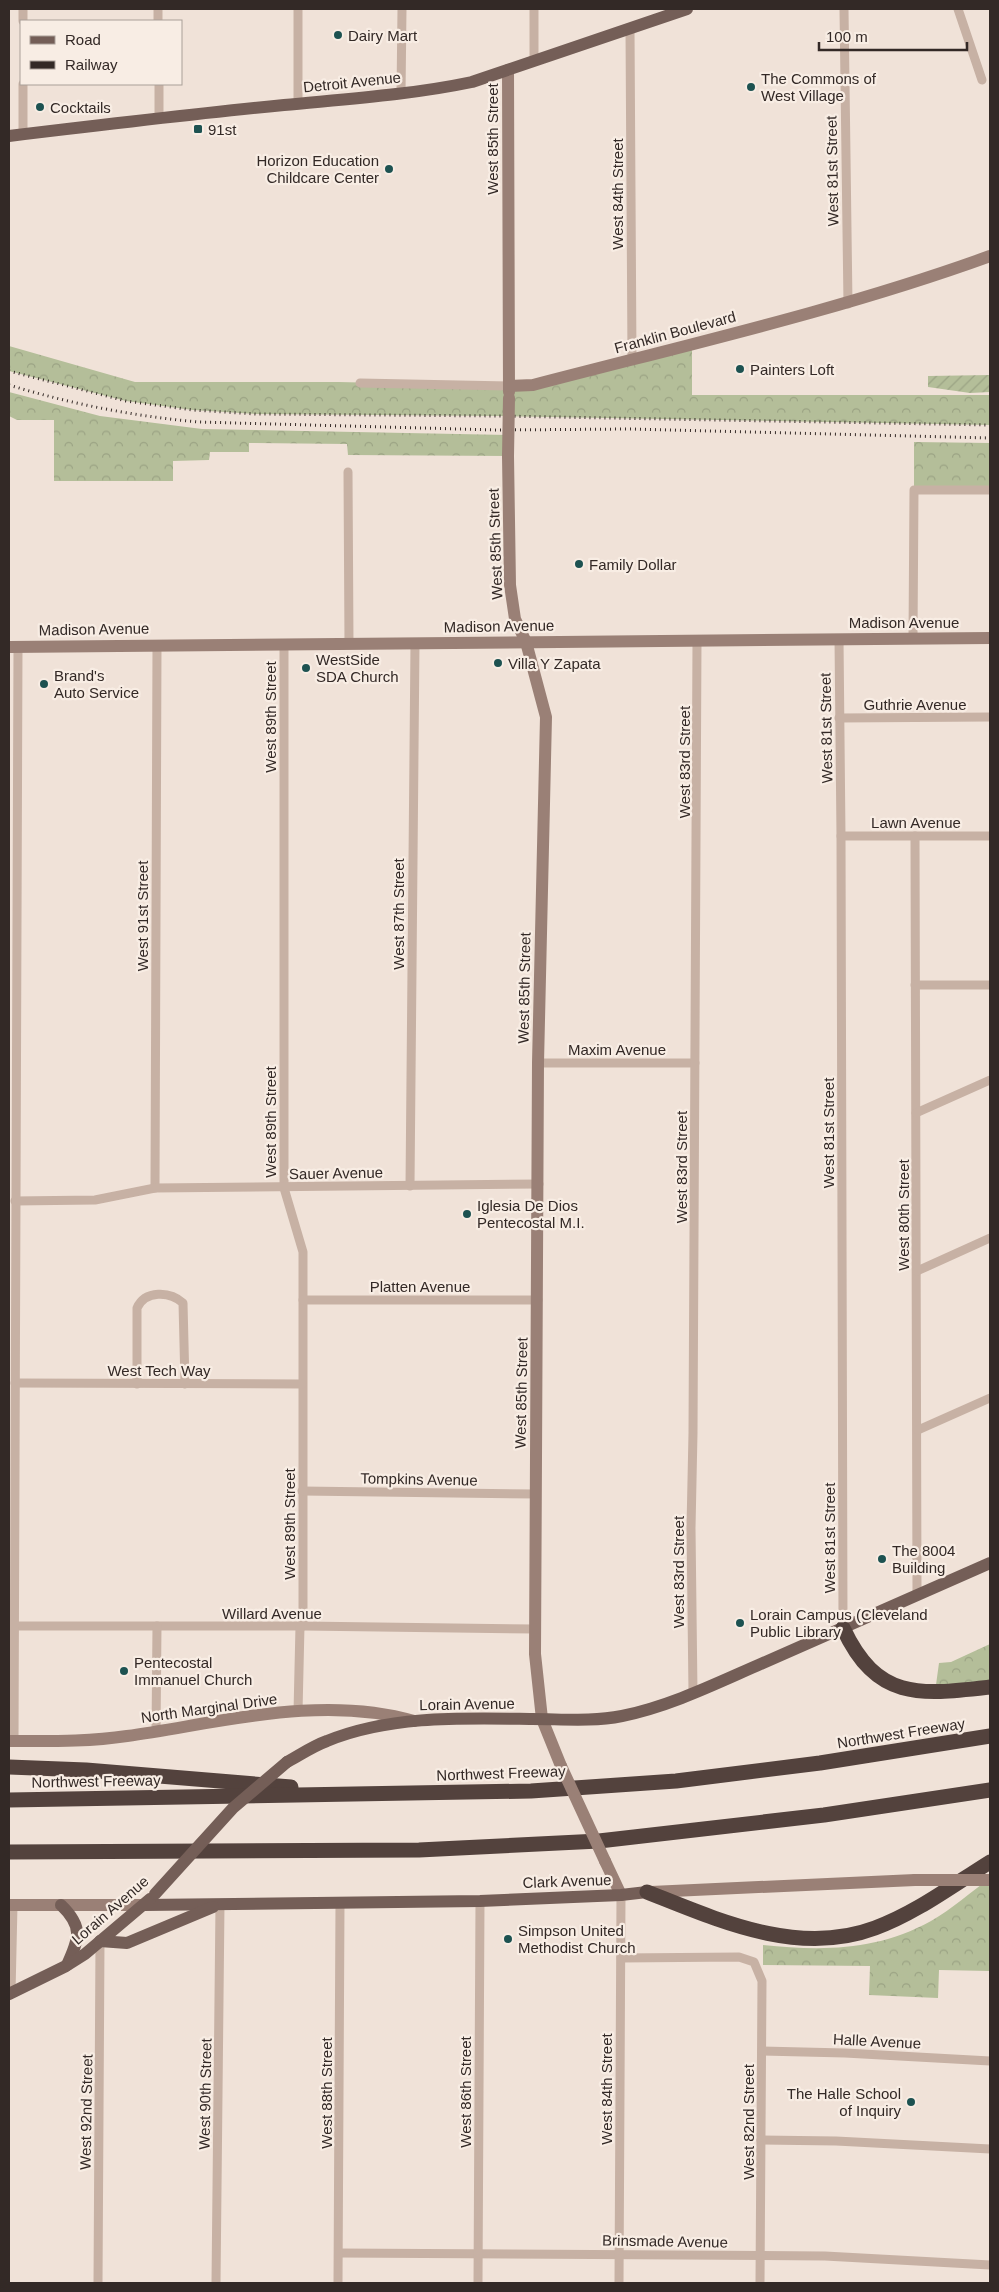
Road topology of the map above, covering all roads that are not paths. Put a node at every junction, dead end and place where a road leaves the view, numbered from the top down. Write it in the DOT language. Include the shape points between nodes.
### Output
graph roads {
  1 [pos="298,9"];
  2 [pos="402,9"];
  3 [pos="534,9"];
  4 [pos="687,9"];
  5 [pos="844,9"];
  6 [pos="958,9"];
  7 [pos="630,29"];
  8 [pos="534,60"];
  9 [pos="508,70"];
  10 [pos="982,80"];
  11 [pos="23,85"];
  12 [pos="159,85"];
  13 [pos="401,94"];
  14 [pos="298,104"];
  15 [pos="159,118"];
  16 [pos="23,134"];
  17 [pos="9,136"];
  18 [pos="990,256"];
  19 [pos="848,304"];
  20 [pos="632,359"];
  21 [pos="360,383"];
  22 [pos="509,392"];
  23 [pos="348,472"];
  24 [pos="990,490"];
  25 [pos="839,638"];
  26 [pos="913,638"];
  27 [pos="990,638"];
  28 [pos="698,641"];
  29 [pos="349,642"];
  30 [pos="526,642"];
  31 [pos="415,643"];
  32 [pos="157,645"];
  33 [pos="284,645"];
  34 [pos="13,647"];
  35 [pos="990,717"];
  36 [pos="839,718"];
  37 [pos="842,836"];
  38 [pos="916,836"];
  39 [pos="990,836"];
  40 [pos="990,984"];
  41 [pos="915,985"];
  42 [pos="538,1063"];
  43 [pos="695,1063"];
  44 [pos="990,1080"];
  45 [pos="916,1113"];
  46 [pos="539,1184"];
  47 [pos="410,1186"];
  48 [pos="155,1188"];
  49 [pos="284,1188"];
  50 [pos="15,1201"];
  51 [pos="990,1238"];
  52 [pos="917,1271"];
  53 [pos="302,1300"];
  54 [pos="538,1300"];
  55 [pos="15,1383"];
  56 [pos="137,1384"];
  57 [pos="185,1384"];
  58 [pos="302,1384"];
  59 [pos="990,1398"];
  60 [pos="918,1430"];
  61 [pos="302,1491"];
  62 [pos="536,1494"];
  63 [pos="990,1562"];
  64 [pos="917,1594"];
  65 [pos="11,1626"];
  66 [pos="157,1626"];
  67 [pos="301,1626"];
  68 [pos="843,1628"];
  69 [pos="536,1629"];
  70 [pos="990,1687"];
  71 [pos="693,1693"];
  72 [pos="298,1712"];
  73 [pos="542,1719"];
  74 [pos="414,1721"];
  75 [pos="156,1731"];
  76 [pos="990,1736"];
  77 [pos="11,1740"];
  78 [pos="9,1767"];
  79 [pos="990,1790"];
  80 [pos="378,1794"];
  81 [pos="9,1800"];
  82 [pos="111,1851"];
  83 [pos="9,1852"];
  84 [pos="9,1862"];
  85 [pos="990,1862"];
  86 [pos="990,1880"];
  87 [pos="647,1892"];
  88 [pos="621,1895"];
  89 [pos="480,1900"];
  90 [pos="340,1903"];
  91 [pos="220,1904"];
  92 [pos="11,1905"];
  93 [pos="144,1905"];
  94 [pos="62,1906"];
  95 [pos="100,1942"];
  96 [pos="621,1958"];
  97 [pos="66,1966"];
  98 [pos="10,1993"];
  99 [pos="762,2051"];
  100 [pos="990,2061"];
  101 [pos="761,2140"];
  102 [pos="990,2149"];
  103 [pos="339,2253"];
  104 [pos="478,2253"];
  105 [pos="619,2254"];
  106 [pos="760,2256"];
  107 [pos="990,2265"];
  108 [pos="98,2283"];
  109 [pos="216,2283"];
  110 [pos="338,2283"];
  111 [pos="478,2283"];
  112 [pos="619,2283"];
  113 [pos="760,2283"];
  1 -- 14 [label="street"];
  2 -- 13 [label="street"];
  3 -- 8 [label="street"];
  4 -- 7 [label="main road, Detroit Avenue"];
  5 -- 19 [label="street, West 81st Street"];
  6 -- 10 [label="street"];
  7 -- 8 [label="main road, Detroit Avenue"];
  7 -- 20 [label="street, West 84th Street"];
  8 -- 9 [label="main road, Detroit Avenue"];
  9 -- 13 [label="main road, Detroit Avenue" via="472,82"];
  9 -- 22 [label="street, West 85th Street"];
  11 -- 16 [label="street"];
  12 -- 15 [label="street"];
  13 -- 14 [label="main road, Detroit Avenue"];
  14 -- 15 [label="main road, Detroit Avenue"];
  15 -- 16 [label="main road, Detroit Avenue"];
  16 -- 17 [label="main road, Detroit Avenue"];
  18 -- 19 [label="street, Franklin Boulevard"];
  19 -- 20 [label="street, Franklin Boulevard"];
  20 -- 22 [label="street, Franklin Boulevard"];
  21 -- 22 [label="street, Franklin Boulevard"];
  22 -- 30 [label="street, West 85th Street, bridge" via="510,584 515,619"];
  23 -- 29 [label="street"];
  24 -- 26 [label="street" via="914,490"];
  25 -- 26 [label="street, Madison Avenue"];
  25 -- 28 [label="street, Madison Avenue"];
  25 -- 36 [label="street, West 81st Street"];
  26 -- 27 [label="street, Madison Avenue"];
  28 -- 30 [label="street, Madison Avenue"];
  28 -- 43 [label="street, West 83rd Street"];
  29 -- 31 [label="street, Madison Avenue"];
  29 -- 33 [label="street, Madison Avenue"];
  30 -- 31 [label="street, Madison Avenue"];
  30 -- 42 [label="street, West 85th Street" via="546,717"];
  31 -- 47 [label="street, West 87th Street"];
  32 -- 33 [label="street, Madison Avenue"];
  32 -- 34 [label="street, Madison Avenue"];
  32 -- 48 [label="street, West 91st Street"];
  33 -- 49 [label="street, West 89th Street"];
  34 -- 50 [label="street"];
  35 -- 36 [label="street, Guthrie Avenue"];
  36 -- 37 [label="street, West 81st Street"];
  37 -- 38 [label="street, Lawn Avenue"];
  37 -- 68 [label="street, West 81st Street"];
  38 -- 39 [label="street, Lawn Avenue"];
  38 -- 41 [label="street, West 80th Street"];
  40 -- 41 [label="street"];
  41 -- 45 [label="street, West 80th Street"];
  42 -- 43 [label="street, Maxim Avenue"];
  42 -- 46 [label="street, West 85th Street"];
  43 -- 71 [label="street, West 83rd Street" via="691,1528"];
  44 -- 45 [label="street"];
  45 -- 52 [label="street, West 80th Street"];
  46 -- 47 [label="street, Sauer Avenue"];
  46 -- 54 [label="street, West 85th Street"];
  47 -- 49 [label="street, Sauer Avenue"];
  48 -- 49 [label="street, Sauer Avenue"];
  48 -- 50 [label="street, Sauer Avenue" via="95,1200"];
  49 -- 53 [label="street, West 89th Street" via="303,1252"];
  50 -- 55 [label="street"];
  51 -- 52 [label="street"];
  52 -- 60 [label="street, West 80th Street"];
  53 -- 54 [label="street, Platten Avenue"];
  53 -- 58 [label="street, West 89th Street"];
  54 -- 62 [label="street, West 85th Street"];
  55 -- 56 [label="street, West Tech Way"];
  55 -- 65 [label="street"];
  56 -- 57 [label="street, West Tech Way"];
  56 -- 57 [label="street" via="137,1308 149,1296 161,1294 172,1295 183,1303"];
  57 -- 58 [label="street, West Tech Way"];
  58 -- 61 [label="street, West 89th Street"];
  59 -- 60 [label="street"];
  60 -- 64 [label="street, West 80th Street"];
  61 -- 62 [label="street, Tompkins Avenue"];
  61 -- 67 [label="street, West 89th Street"];
  62 -- 69 [label="street, West 85th Street"];
  63 -- 64 [label="main road, Lorain Avenue"];
  64 -- 68 [label="main road, Lorain Avenue"];
  65 -- 66 [label="street, Willard Avenue"];
  65 -- 77 [label="street"];
  66 -- 67 [label="street, Willard Avenue"];
  66 -- 75 [label="street"];
  67 -- 69 [label="street, Willard Avenue"];
  67 -- 72 [label="street, West 89th Street"];
  68 -- 70 [label="highway" via="863,1663 890,1683 935,1692"];
  68 -- 71 [label="main road, Lorain Avenue"];
  69 -- 73 [label="street, West 85th Street" via="535,1654"];
  71 -- 73 [label="main road, Lorain Avenue" via="621,1716 592,1720"];
  72 -- 74 [label="street, North Marginal Drive" via="378,1713"];
  72 -- 75 [label="street, North Marginal Drive"];
  73 -- 74 [label="main road, Lorain Avenue"];
  73 -- 88 [label="street, West 85th Street, bridge"];
  74 -- 93 [label="main road, Lorain Avenue, bridge" via="345,1734 287,1762 233,1808"];
  75 -- 77 [label="street, North Marginal Drive" via="116,1737"];
  76 -- 80 [label="highway, Northwest Freeway" via="820,1763 676,1781 531,1791"];
  78 -- 80 [label="highway" via="86,1770"];
  79 -- 82 [label="highway" via="824,1815 599,1841 419,1850"];
  80 -- 81 [label="highway, Northwest Freeway"];
  82 -- 83 [label="highway"];
  82 -- 84 [label="highway"];
  85 -- 87 [label="highway" via="875,1928 849,1936 820,1939 790,1938 761,1932"];
  86 -- 87 [label="street, Clark Avenue, bridge" via="915,1880"];
  87 -- 88 [label="main road, Clark Avenue"];
  88 -- 89 [label="main road, Clark Avenue"];
  88 -- 96 [label="street, West 84th Street"];
  89 -- 90 [label="main road, Clark Avenue"];
  89 -- 104 [label="street, West 86th Street"];
  90 -- 91 [label="main road, Clark Avenue"];
  90 -- 103 [label="street, West 88th Street"];
  91 -- 93 [label="main road, Clark Avenue"];
  91 -- 95 [label="main road" via="127,1943"];
  91 -- 109 [label="street, West 90th Street"];
  92 -- 94 [label="street"];
  92 -- 98 [label="street"];
  93 -- 94 [label="street"];
  93 -- 95 [label="main road, Lorain Avenue"];
  94 -- 97 [label="main road" via="74,1919 77,1928 77,1943"];
  95 -- 97 [label="main road, Lorain Avenue"];
  95 -- 108 [label="street, West 92nd Street"];
  96 -- 99 [label="street, West 82nd Street" via="739,1957 754,1962 762,1981"];
  96 -- 105 [label="street, West 84th Street"];
  97 -- 98 [label="main road, Lorain Avenue"];
  99 -- 100 [label="street, Halle Avenue"];
  99 -- 101 [label="street, West 82nd Street"];
  101 -- 102 [label="street"];
  101 -- 106 [label="street, West 82nd Street"];
  103 -- 104 [label="street, Brinsmade Avenue"];
  103 -- 110 [label="street, West 88th Street"];
  104 -- 105 [label="street, Brinsmade Avenue"];
  104 -- 111 [label="street, West 86th Street"];
  105 -- 106 [label="street, Brinsmade Avenue"];
  105 -- 112 [label="street, West 84th Street"];
  106 -- 107 [label="street, Brinsmade Avenue" via="825,2256"];
  106 -- 113 [label="street, West 82nd Street"];
}
